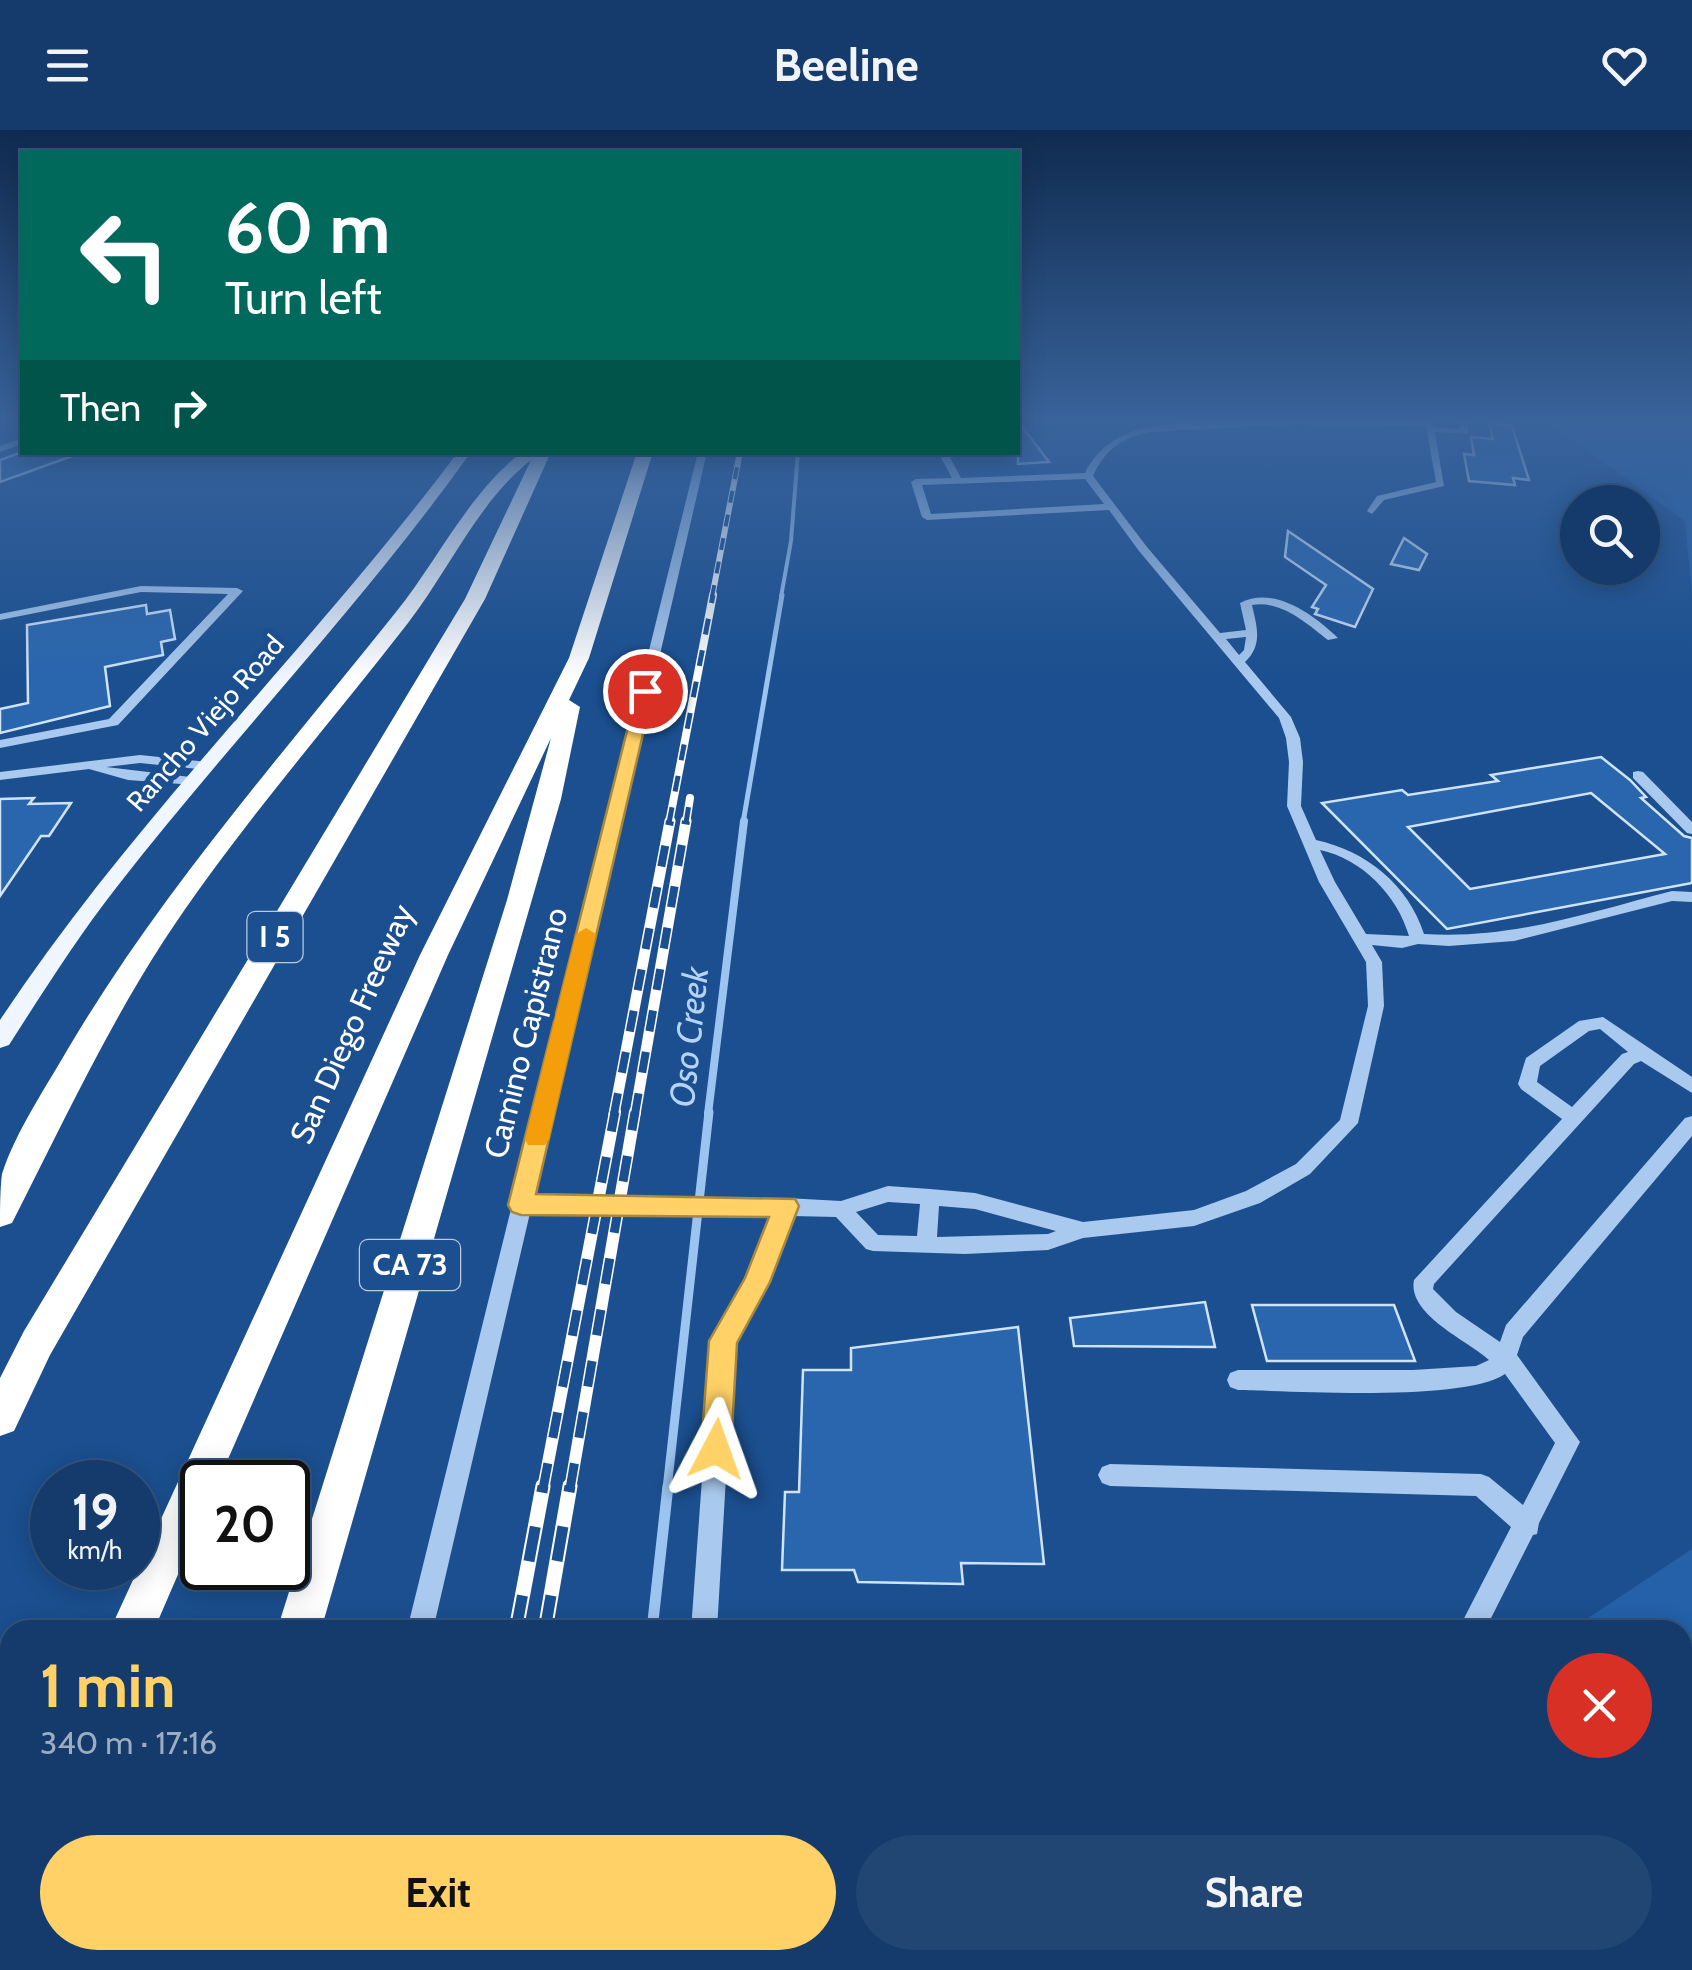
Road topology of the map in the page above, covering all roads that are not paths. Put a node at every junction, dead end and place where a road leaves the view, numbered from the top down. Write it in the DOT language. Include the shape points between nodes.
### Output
graph roads {
  1 [pos="424,507"];
  2 [pos="481,507"];
  3 [pos="518,507"];
  4 [pos="627,507"];
  5 [pos="691,507"];
  6 [pos="924,507"];
  7 [pos="1056,507"];
  8 [pos="1111,507"];
  9 [pos="1375,507"];
  10 [pos="1058,510"];
  11 [pos="1372,511"];
  12 [pos="0,617"];
  13 [pos="1252,633"];
  14 [pos="1217,637"];
  15 [pos="1332,638"];
  16 [pos="579,658"];
  17 [pos="1239,662"];
  18 [pos="0,744"];
  19 [pos="201,774"];
  20 [pos="1638,775"];
  21 [pos="0,776"];
  22 [pos="1692,830"];
  23 [pos="1310,843"];
  24 [pos="1692,897"];
  25 [pos="1362,940"];
  26 [pos="1418,940"];
  27 [pos="0,1039"];
  28 [pos="1642,1053"];
  29 [pos="1692,1086"];
  30 [pos="1574,1118"];
  31 [pos="1692,1123"];
  32 [pos="930,1197"];
  33 [pos="521,1205"];
  34 [pos="786,1206"];
  35 [pos="841,1209"];
  36 [pos="0,1213"];
  37 [pos="1083,1230"];
  38 [pos="926,1245"];
  39 [pos="1506,1358"];
  40 [pos="1238,1380"];
  41 [pos="0,1418"];
  42 [pos="1110,1476"];
  43 [pos="1528,1526"];
  44 [pos="136,1620"];
  45 [pos="302,1620"];
  46 [pos="422,1620"];
  47 [pos="705,1620"];
  48 [pos="1476,1620"];
  1 -- 19 [label="main road, Rancho Viejo Road" via="374,576"];
  2 -- 36 [label="highway" via="417,599 218,845 99,1022"];
  3 -- 41 [label="highway, I 5" via="475,599 36,1343"];
  4 -- 16 [label="highway, San Diego Freeway"];
  5 -- 33 [label="street, Camino Capistrano"];
  6 -- 10 [label="street" via="927,517"];
  7 -- 10 [label="street"];
  8 -- 10 [label="street"];
  8 -- 14 [label="street"];
  9 -- 11 [label="street"];
  12 -- 18 [label="street" via="141,589 237,591 113,722"];
  13 -- 14 [label="street"];
  13 -- 15 [label="street" via="1246,602 1259,599 1300,614"];
  13 -- 17 [label="street" via="1250,651"];
  14 -- 17 [label="street"];
  16 -- 44 [label="highway, San Diego Freeway" via="434,955"];
  16 -- 45 [label="highway, CA 73" via="520,900"];
  17 -- 23 [label="street" via="1289,728 1294,806"];
  19 -- 21 [label="street" via="128,776 80,765"];
  19 -- 27 [label="main road, Rancho Viejo Road" via="132,852"];
  20 -- 22 [label="street"];
  23 -- 25 [label="street"];
  23 -- 26 [label="street" via="1364,863 1399,900"];
  24 -- 26 [label="street" via="1672,896 1513,934"];
  25 -- 26 [label="street"];
  25 -- 37 [label="street" via="1374,962 1376,1006 1348,1122 1326,1146 1303,1169 1253,1197 1194,1218"];
  28 -- 29 [label="street"];
  28 -- 30 [label="street" via="1628,1059"];
  28 -- 30 [label="street" via="1603,1023 1584,1026 1532,1062 1527,1084"];
  30 -- 39 [label="street" via="1424,1280 1422,1292 1448,1318"];
  31 -- 39 [label="street" via="1514,1332"];
  32 -- 35 [label="street" via="888,1194"];
  32 -- 37 [label="street" via="975,1201"];
  32 -- 38 [label="street"];
  33 -- 34 [label="street"];
  33 -- 46 [label="street, Camino Capistrano"];
  34 -- 35 [label="street"];
  34 -- 47 [label="street" via="757,1282 723,1341"];
  35 -- 38 [label="street" via="872,1244"];
  37 -- 38 [label="street" via="1048,1242"];
  39 -- 40 [label="street" via="1490,1373 1449,1379"];
  39 -- 43 [label="street" via="1568,1442"];
  42 -- 43 [label="street" via="1481,1486"];
  43 -- 48 [label="street"];
}
